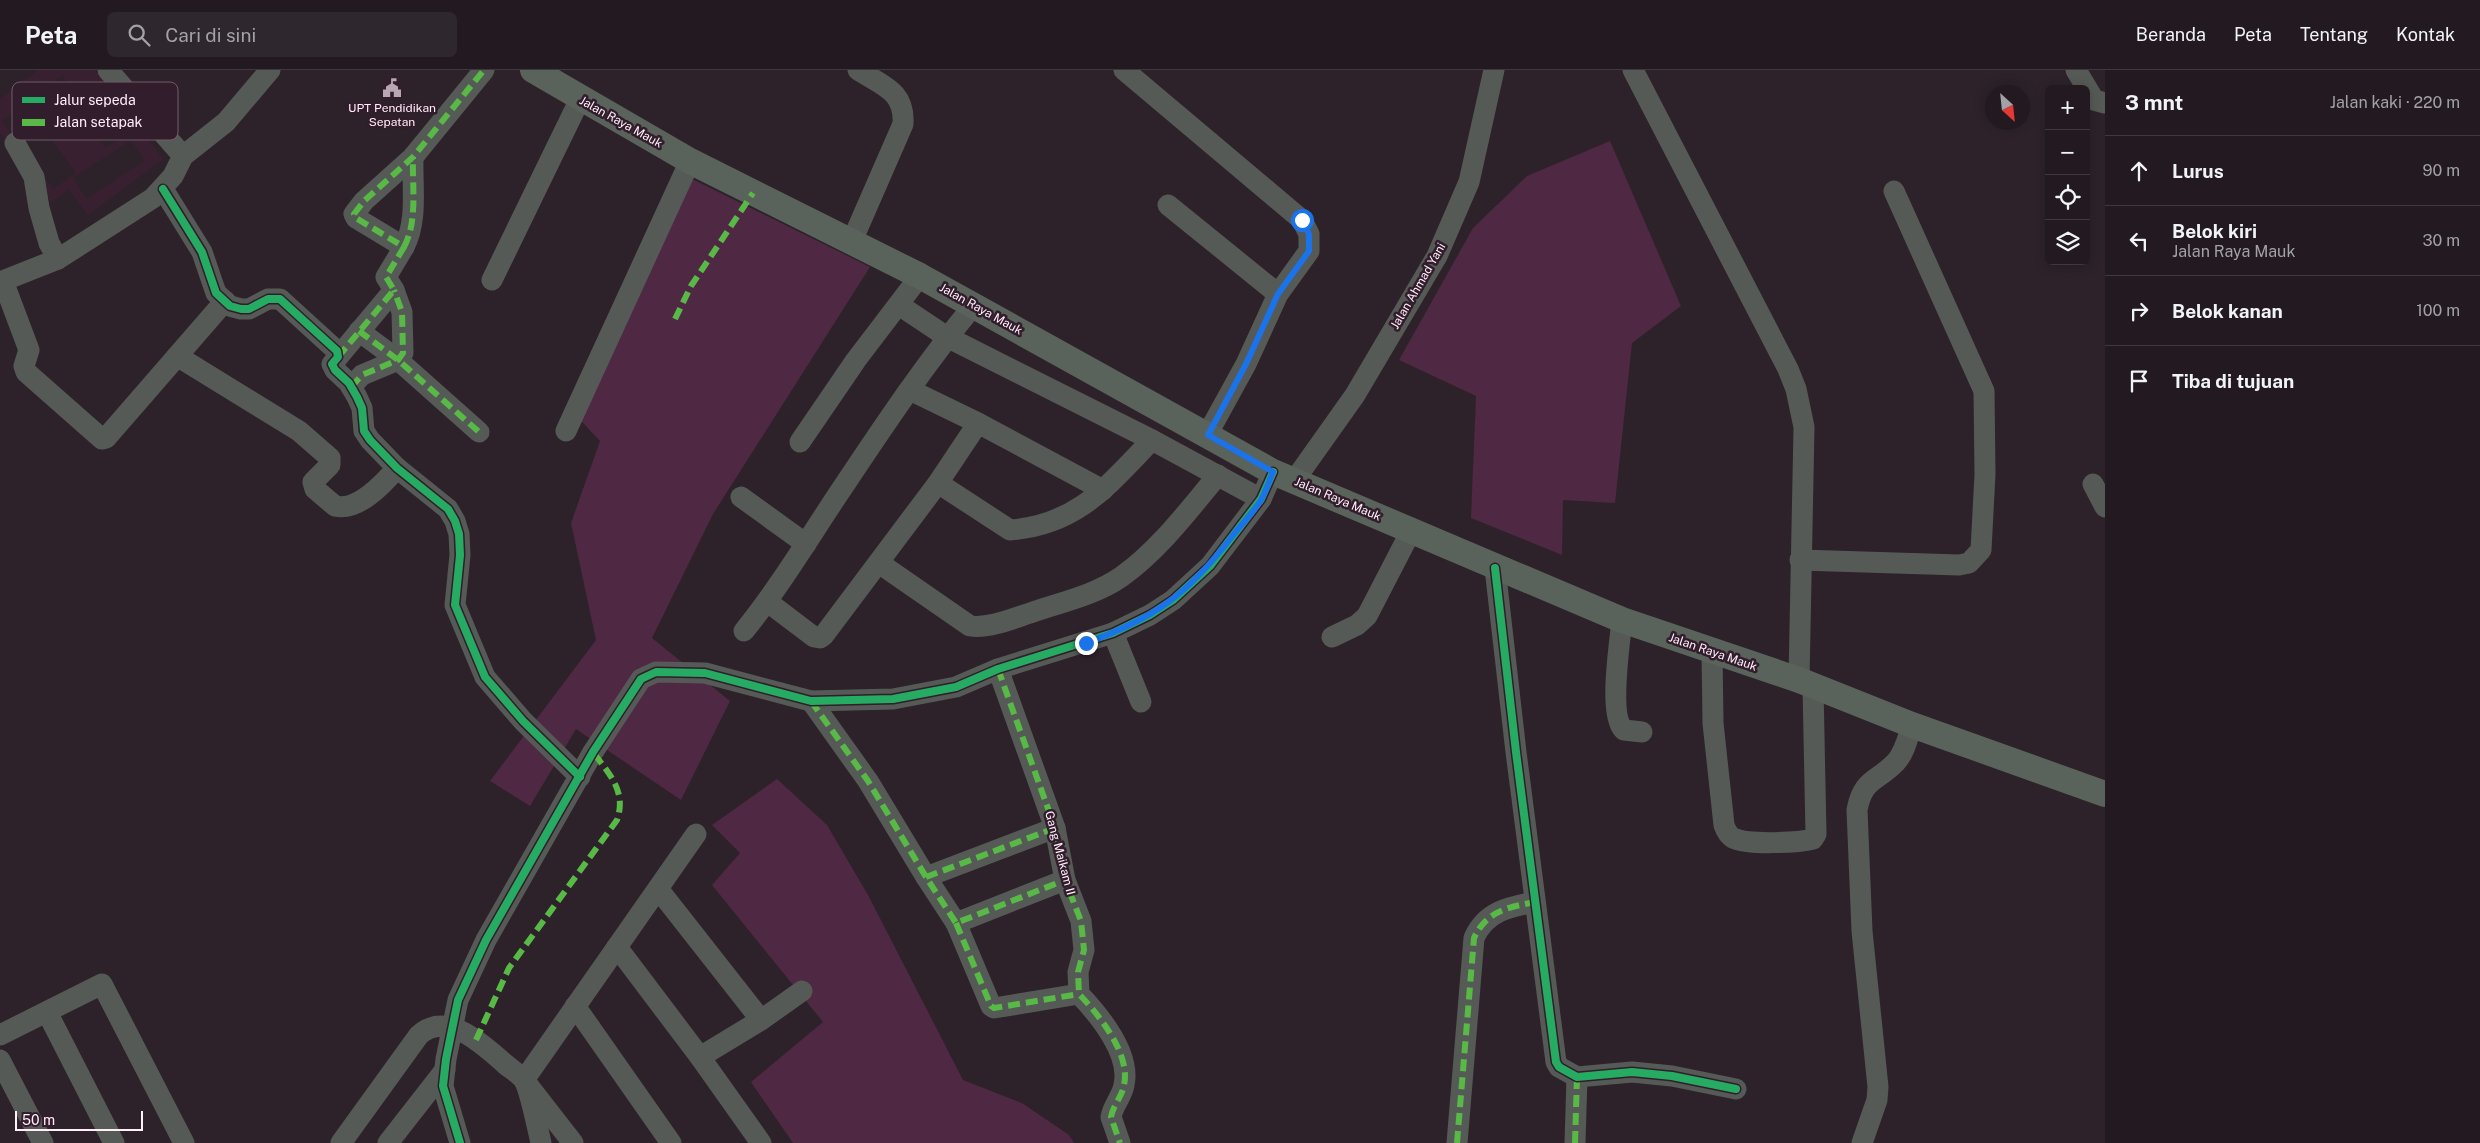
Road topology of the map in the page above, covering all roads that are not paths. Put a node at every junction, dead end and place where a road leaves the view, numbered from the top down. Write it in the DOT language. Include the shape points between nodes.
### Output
graph roads {
  1 [pos="108,70"];
  2 [pos="270,70"];
  3 [pos="484,70"];
  4 [pos="533,70"];
  5 [pos="858,70"];
  6 [pos="1124,70"];
  7 [pos="1494,70"];
  8 [pos="1633,70"];
  9 [pos="2076,70"];
  10 [pos="118,82"];
  11 [pos="580,99"];
  12 [pos="2105,103"];
  13 [pos="169,140"];
  14 [pos="15,143"];
  15 [pos="183,156"];
  16 [pos="413,157"];
  17 [pos="690,161"];
  18 [pos="163,189"];
  19 [pos="1894,191"];
  20 [pos="1168,205"];
  21 [pos="852,241"];
  22 [pos="404,248"];
  23 [pos="58,259"];
  24 [pos="920,276"];
  25 [pos="492,280"];
  26 [pos="2,282"];
  27 [pos="394,290"];
  28 [pos="1278,294"];
  29 [pos="225,301"];
  30 [pos="899,305"];
  31 [pos="974,305"];
  32 [pos="359,331"];
  33 [pos="947,338"];
  34 [pos="177,356"];
  35 [pos="338,357"];
  36 [pos="398,360"];
  37 [pos="351,387"];
  38 [pos="910,390"];
  39 [pos="978,423"];
  40 [pos="566,431"];
  41 [pos="479,432"];
  42 [pos="1208,435"];
  43 [pos="1152,440"];
  44 [pos="800,442"];
  45 [pos="397,468"];
  46 [pos="1218,475"];
  47 [pos="1284,476"];
  48 [pos="938,483"];
  49 [pos="1103,490"];
  50 [pos="741,497"];
  51 [pos="1261,499"];
  52 [pos="1412,529"];
  53 [pos="806,544"];
  54 [pos="1800,560"];
  55 [pos="879,563"];
  56 [pos="1495,568"];
  57 [pos="768,602"];
  58 [pos="1622,620"];
  59 [pos="744,631"];
  60 [pos="1113,634"];
  61 [pos="1332,637"];
  62 [pos="1712,652"];
  63 [pos="998,669"];
  64 [pos="1806,684"];
  65 [pos="811,701"];
  66 [pos="1140,702"];
  67 [pos="1912,725"];
  68 [pos="1642,732"];
  69 [pos="580,777"];
  70 [pos="2105,794"];
  71 [pos="1055,828"];
  72 [pos="696,834"];
  73 [pos="926,877"];
  74 [pos="1065,880"];
  75 [pos="659,890"];
  76 [pos="1535,902"];
  77 [pos="956,923"];
  78 [pos="617,947"];
  79 [pos="802,991"];
  80 [pos="1079,994"];
  81 [pos="575,1006"];
  82 [pos="47,1012"];
  83 [pos="761,1020"];
  84 [pos="453,1028"];
  85 [pos="0,1034"];
  86 [pos="700,1057"];
  87 [pos="0,1060"];
  88 [pos="445,1070"];
  89 [pos="1577,1077"];
  90 [pos="524,1080"];
  91 [pos="1736,1089"];
  92 [pos="43,1143"];
  93 [pos="114,1143"];
  94 [pos="184,1143"];
  95 [pos="341,1143"];
  96 [pos="388,1143"];
  97 [pos="460,1143"];
  98 [pos="541,1143"];
  99 [pos="572,1143"];
  100 [pos="671,1143"];
  101 [pos="761,1143"];
  102 [pos="1120,1143"];
  103 [pos="1457,1143"];
  104 [pos="1575,1143"];
  105 [pos="1862,1143"];
  1 -- 10 [label="street"];
  2 -- 15 [label="street" via="226,122"];
  3 -- 16 [label="street"];
  4 -- 11 [label="main road, Jalan Raya Mauk"];
  5 -- 21 [label="street" via="900,99 903,124"];
  6 -- 28 [label="street" via="1302,220 1309,234 1309,251"];
  7 -- 47 [label="street, Jalan Ahmad Yani" via="1469,182 1437,256 1355,395"];
  8 -- 54 [label="street" via="1796,389 1804,427"];
  9 -- 12 [label="street" via="2094,100"];
  11 -- 17 [label="main road, Jalan Raya Mauk"];
  11 -- 25 [label="street"];
  13 -- 15 [label="street"];
  14 -- 23 [label="street" via="34,176 38,208 49,244"];
  15 -- 18 [label="street"];
  16 -- 22 [label="street" via="413,219"];
  16 -- 22 [label="street" via="354,214"];
  17 -- 21 [label="main road, Jalan Raya Mauk"];
  17 -- 40 [label="street"];
  18 -- 23 [label="street"];
  18 -- 29 [label="street" via="202,252 216,293"];
  19 -- 54 [label="street" via="1984,390 1985,474 1981,550 1969,563 1959,565"];
  20 -- 28 [label="street"];
  21 -- 24 [label="main road, Jalan Raya Mauk"];
  22 -- 27 [label="street" via="386,277"];
  23 -- 26 [label="street"];
  24 -- 30 [label="street"];
  24 -- 31 [label="main road, Jalan Raya Mauk"];
  26 -- 34 [label="street" via="29,350 24,366 26,372 102,439"];
  27 -- 32 [label="street"];
  27 -- 36 [label="street" via="404,324 403,354"];
  28 -- 42 [label="street"];
  29 -- 34 [label="street"];
  29 -- 35 [label="street" via="230,306 247,309 268,299 280,299 322,336 337,351"];
  30 -- 33 [label="street"];
  30 -- 44 [label="street" via="856,360"];
  31 -- 33 [label="street"];
  31 -- 42 [label="main road, Jalan Raya Mauk"];
  32 -- 35 [label="street"];
  32 -- 36 [label="street"];
  33 -- 38 [label="street"];
  33 -- 43 [label="street"];
  34 -- 45 [label="street" via="299,431 330,458 330,465 313,482 315,489 335,506 356,503"];
  35 -- 37 [label="street" via="332,364 333,368"];
  36 -- 37 [label="street" via="367,372"];
  36 -- 41 [label="street"];
  37 -- 45 [label="street" via="362,408 364,431"];
  38 -- 39 [label="street"];
  38 -- 53 [label="street"];
  39 -- 48 [label="street"];
  39 -- 49 [label="street"];
  42 -- 47 [label="main road, Jalan Raya Mauk"];
  43 -- 46 [label="street"];
  43 -- 49 [label="street"];
  45 -- 69 [label="street" via="448,510 455,521 460,555 455,605 485,677 529,727"];
  46 -- 51 [label="street"];
  46 -- 55 [label="street" via="1162,541 1120,578 1092,592 1013,619 970,626"];
  47 -- 51 [label="street, Jalan Ahmad Yani"];
  47 -- 52 [label="main road, Jalan Raya Mauk"];
  48 -- 49 [label="street" via="1010,530 1034,528 1067,515 1086,505"];
  48 -- 55 [label="street"];
  50 -- 53 [label="street"];
  51 -- 60 [label="street, Jalan Ahmad Yani" via="1210,566 1192,584 1150,615"];
  52 -- 56 [label="main road, Jalan Raya Mauk"];
  52 -- 61 [label="street" via="1367,616 1357,626"];
  53 -- 57 [label="street"];
  54 -- 64 [label="street"];
  55 -- 57 [label="street" via="828,632 820,638 810,635"];
  56 -- 58 [label="main road, Jalan Raya Mauk"];
  56 -- 76 [label="street"];
  57 -- 59 [label="street"];
  58 -- 62 [label="main road, Jalan Raya Mauk"];
  58 -- 68 [label="street" via="1618,719 1624,730"];
  60 -- 63 [label="street, Jalan Ahmad Yani"];
  60 -- 66 [label="street"];
  62 -- 64 [label="main road, Jalan Raya Mauk"];
  62 -- 64 [label="street" via="1713,723 1724,825 1727,832 1737,839 1787,843 1812,839 1816,834"];
  63 -- 65 [label="street, Jalan Ahmad Yani" via="956,686 893,699"];
  63 -- 71 [label="street, Gang Maikam II"];
  64 -- 67 [label="main road, Jalan Raya Mauk"];
  65 -- 69 [label="street, Jalan Ahmad Yani" via="705,673 656,672 641,678 636,684"];
  65 -- 73 [label="street" via="868,781"];
  67 -- 70 [label="main road, Jalan Raya Mauk"];
  67 -- 105 [label="street" via="1899,758 1865,786 1857,810 1862,931 1878,1087 1877,1100"];
  69 -- 84 [label="street, Jalan Ahmad Yani" via="486,940 458,1000"];
  71 -- 73 [label="street"];
  71 -- 74 [label="street, Gang Maikam II"];
  72 -- 75 [label="street"];
  73 -- 77 [label="street"];
  74 -- 77 [label="street"];
  74 -- 80 [label="street, Gang Maikam II" via="1081,921 1084,950 1078,972"];
  75 -- 78 [label="street"];
  75 -- 83 [label="street"];
  76 -- 89 [label="street" via="1556,1062"];
  76 -- 103 [label="street" via="1496,911 1474,938"];
  77 -- 80 [label="street" via="994,1008"];
  78 -- 81 [label="street"];
  78 -- 86 [label="street"];
  79 -- 83 [label="street"];
  80 -- 102 [label="street" via="1104,1021 1124,1063 1124,1085 1111,1117"];
  81 -- 90 [label="street"];
  81 -- 100 [label="street"];
  82 -- 85 [label="street"];
  82 -- 93 [label="street"];
  82 -- 94 [label="street" via="102,984"];
  83 -- 86 [label="street"];
  84 -- 88 [label="street, Jalan Ahmad Yani"];
  84 -- 90 [label="street" via="476,1040"];
  84 -- 95 [label="street" via="437,1025 419,1035"];
  86 -- 101 [label="street"];
  87 -- 92 [label="street"];
  88 -- 96 [label="street"];
  88 -- 97 [label="street, Jalan Ahmad Yani" via="443,1086"];
  89 -- 91 [label="street" via="1632,1072 1672,1076"];
  89 -- 104 [label="street"];
  90 -- 98 [label="street"];
  90 -- 99 [label="street"];
}
